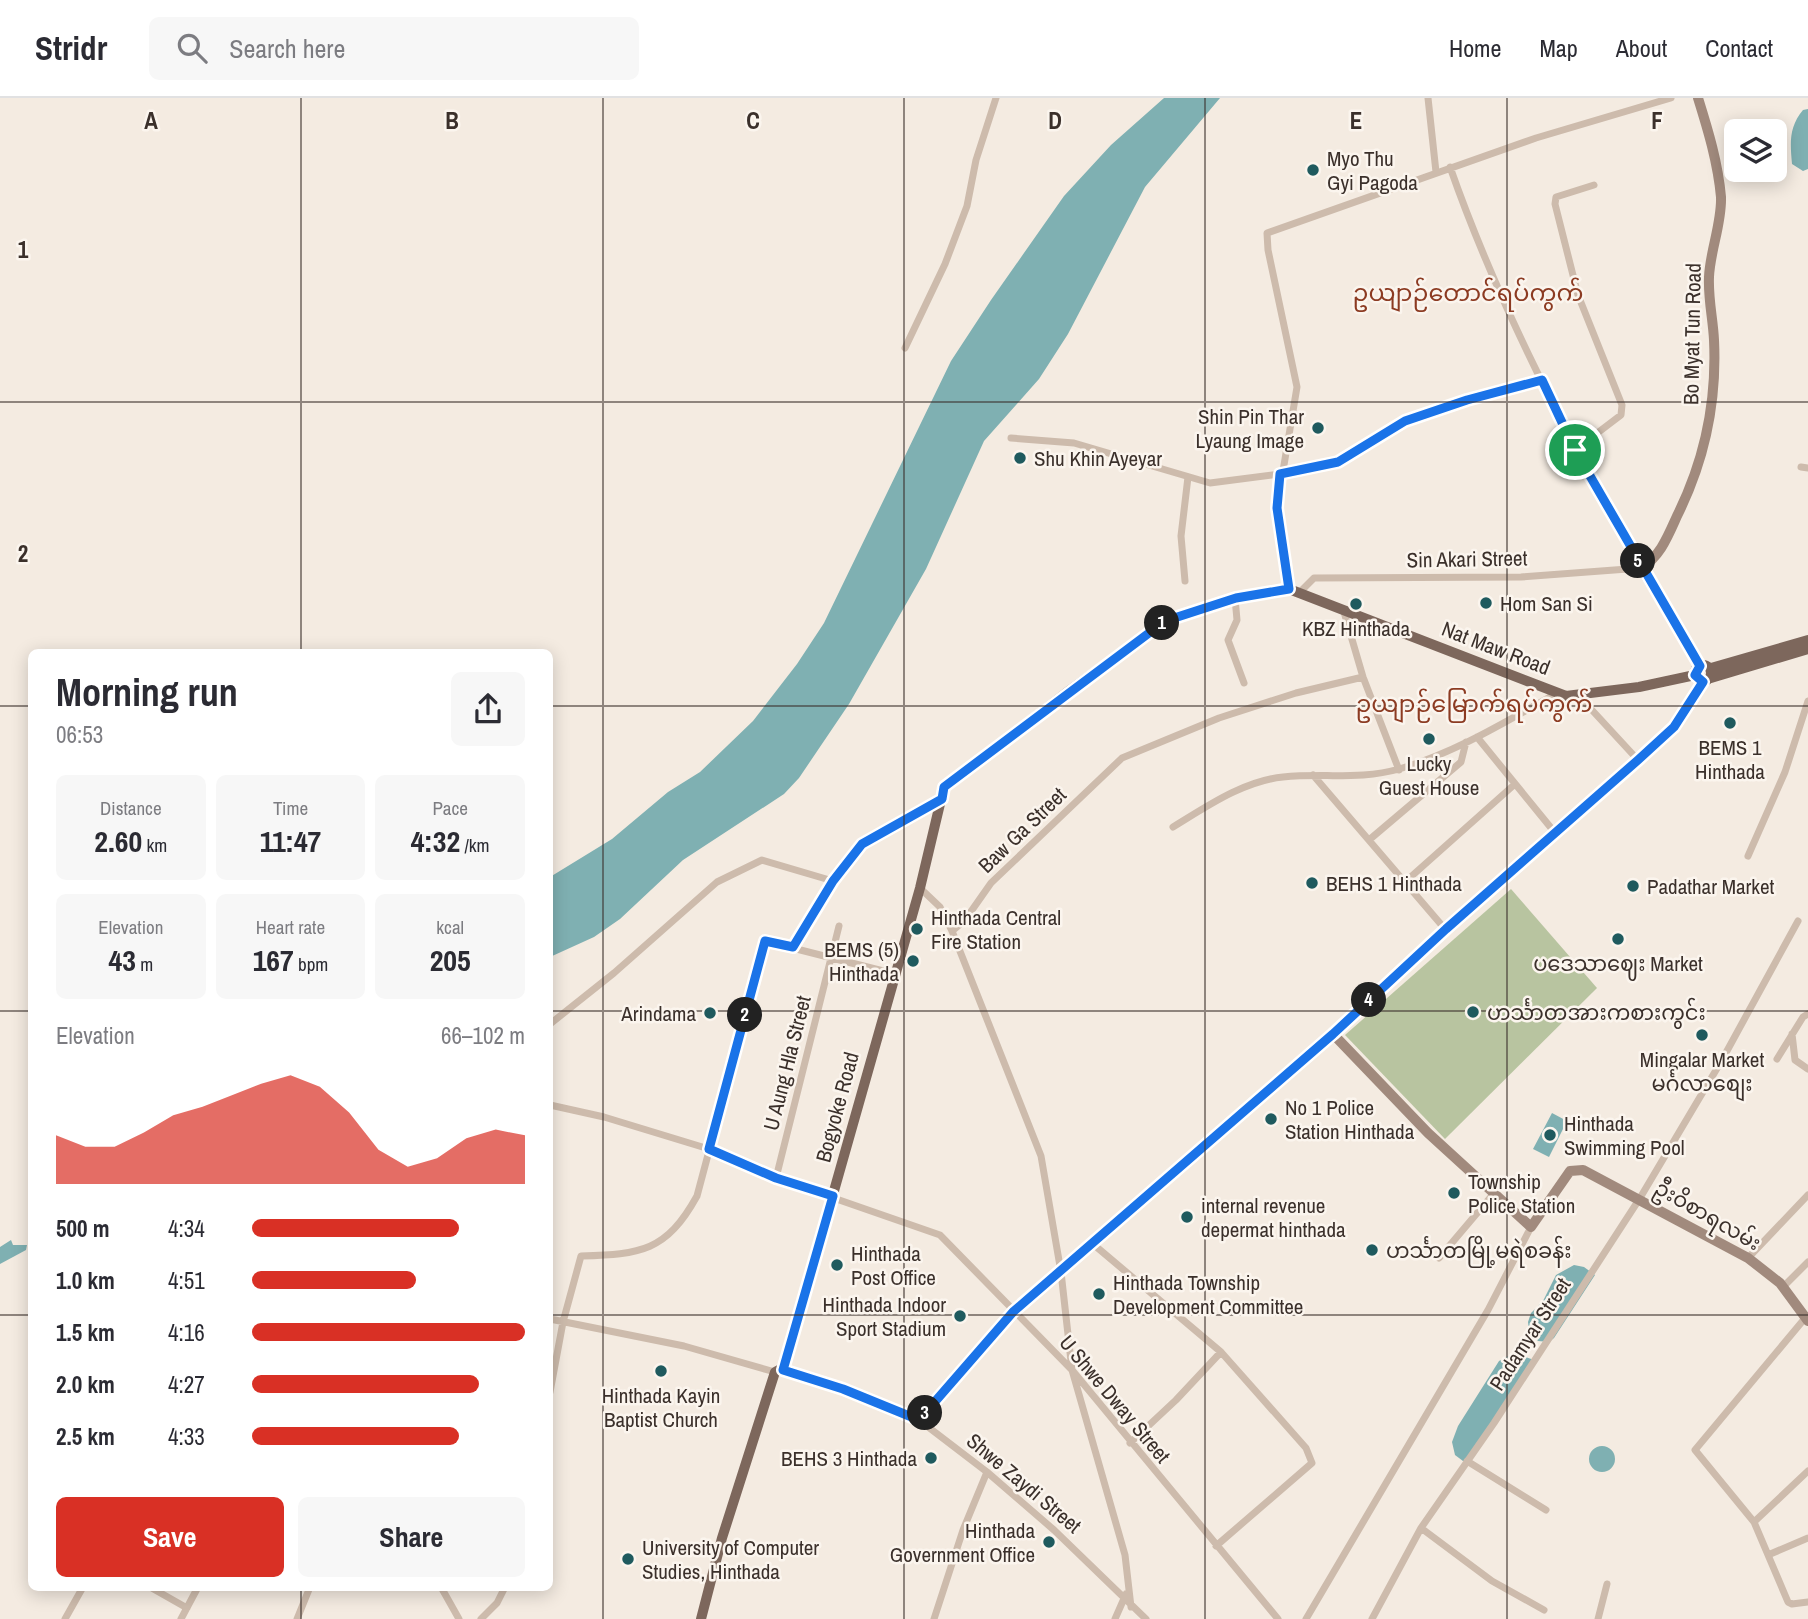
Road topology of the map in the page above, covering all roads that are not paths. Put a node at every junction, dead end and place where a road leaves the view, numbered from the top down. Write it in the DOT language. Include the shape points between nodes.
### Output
graph roads {
  1 [pos="996,98"];
  2 [pos="1428,98"];
  3 [pos="1671,98"];
  4 [pos="1698,98"];
  5 [pos="1450,167"];
  6 [pos="1436,172"];
  7 [pos="1594,185"];
  8 [pos="905,348"];
  9 [pos="1542,380"];
  10 [pos="1011,438"];
  11 [pos="1575,450"];
  12 [pos="1280,474"];
  13 [pos="1188,477"];
  14 [pos="1641,568"];
  15 [pos="1185,581"];
  16 [pos="1294,591"];
  17 [pos="1236,598"];
  18 [pos="1344,612"];
  19 [pos="1808,640"];
  20 [pos="1808,649"];
  21 [pos="1704,674"];
  22 [pos="1363,677"];
  23 [pos="1244,683"];
  24 [pos="1557,693"];
  25 [pos="1579,696"];
  26 [pos="1808,701"];
  27 [pos="1477,737"];
  28 [pos="1466,742"];
  29 [pos="1638,760"];
  30 [pos="1399,769"];
  31 [pos="1313,775"];
  32 [pos="1515,784"];
  33 [pos="942,799"];
  34 [pos="1172,827"];
  35 [pos="1556,834"];
  36 [pos="1369,840"];
  37 [pos="1748,856"];
  38 [pos="833,881"];
  39 [pos="1405,882"];
  40 [pos="920,888"];
  41 [pos="1798,921"];
  42 [pos="839,926"];
  43 [pos="1446,929"];
  44 [pos="952,931"];
  45 [pos="793,947"];
  46 [pos="832,957"];
  47 [pos="895,974"];
  48 [pos="1808,1014"];
  49 [pos="553,1022"];
  50 [pos="1792,1033"];
  51 [pos="1333,1034"];
  52 [pos="1777,1059"];
  53 [pos="1808,1069"];
  54 [pos="553,1106"];
  55 [pos="709,1149"];
  56 [pos="776,1178"];
  57 [pos="1495,1192"];
  58 [pos="1808,1195"];
  59 [pos="833,1196"];
  60 [pos="1640,1198"];
  61 [pos="1531,1227"];
  62 [pos="1093,1244"];
  63 [pos="1439,1258"];
  64 [pos="1748,1258"];
  65 [pos="1808,1262"];
  66 [pos="1061,1272"];
  67 [pos="1783,1287"];
  68 [pos="1013,1312"];
  69 [pos="1807,1319"];
  70 [pos="553,1320"];
  71 [pos="563,1322"];
  72 [pos="1221,1352"];
  73 [pos="1072,1370"];
  74 [pos="779,1371"];
  75 [pos="553,1376"];
  76 [pos="919,1420"];
  77 [pos="1130,1443"];
  78 [pos="1467,1461"];
  79 [pos="1808,1471"];
  80 [pos="987,1472"];
  81 [pos="1546,1510"];
  82 [pos="1754,1522"];
  83 [pos="1421,1528"];
  84 [pos="1808,1538"];
  85 [pos="1216,1546"];
  86 [pos="1768,1555"];
  87 [pos="1130,1584"];
  88 [pos="1607,1584"];
  89 [pos="81,1591"];
  90 [pos="157,1591"];
  91 [pos="196,1591"];
  92 [pos="308,1591"];
  93 [pos="442,1591"];
  94 [pos="503,1591"];
  95 [pos="1125,1597"];
  96 [pos="1808,1602"];
  97 [pos="1131,1607"];
  98 [pos="187,1608"];
  99 [pos="1544,1610"];
  100 [pos="65,1619"];
  101 [pos="181,1619"];
  102 [pos="297,1619"];
  103 [pos="459,1619"];
  104 [pos="481,1619"];
  105 [pos="701,1619"];
  106 [pos="934,1619"];
  107 [pos="1115,1619"];
  108 [pos="1146,1619"];
  109 [pos="1278,1619"];
  110 [pos="1306,1619"];
  111 [pos="1372,1619"];
  112 [pos="1598,1619"];
  1 -- 8 [label="street" via="962,222"];
  2 -- 6 [label="street"];
  3 -- 5 [label="street"];
  4 -- 14 [label="street, Bo Myat Tun Road" via="1721,200 1709,273 1714,340 1710,422 1690,490 1652,562"];
  5 -- 6 [label="street"];
  5 -- 9 [label="street" via="1497,289"];
  6 -- 12 [label="street" via="1267,233 1297,387"];
  7 -- 11 [label="street" via="1561,194 1555,204 1578,295 1622,405 1621,415"];
  9 -- 11 [label="street"];
  9 -- 12 [label="street" via="1405,421 1338,462"];
  10 -- 13 [label="street" via="1074,443"];
  11 -- 14 [label="street"];
  12 -- 13 [label="street" via="1210,482"];
  12 -- 16 [label="street" via="1277,508"];
  13 -- 15 [label="street" via="1181,536"];
  14 -- 16 [label="street, Sin Akari Street" via="1521,576 1314,578"];
  14 -- 21 [label="street"];
  16 -- 17 [label="main road"];
  16 -- 18 [label="main road, Nat Maw Road"];
  17 -- 23 [label="street" via="1237,620 1228,640"];
  17 -- 33 [label="main road" via="1165,621 944,787"];
  18 -- 22 [label="street"];
  18 -- 24 [label="main road, Nat Maw Road"];
  19 -- 21 [label="main road, Nat Maw Road"];
  20 -- 21 [label="main road, Nat Maw Road"];
  21 -- 25 [label="main road, Nat Maw Road"];
  21 -- 29 [label="street" via="1674,727"];
  22 -- 30 [label="street"];
  22 -- 44 [label="street, Baw Ga Street" via="1219,718 1122,758 991,883"];
  24 -- 25 [label="main road, Nat Maw Road"];
  24 -- 27 [label="street"];
  25 -- 29 [label="street"];
  26 -- 37 [label="street" via="1782,782"];
  27 -- 28 [label="street"];
  27 -- 32 [label="street"];
  28 -- 30 [label="street"];
  28 -- 36 [label="street" via="1461,762"];
  29 -- 35 [label="street"];
  30 -- 31 [label="street" via="1347,777"];
  31 -- 34 [label="street" via="1280,777 1248,786"];
  31 -- 36 [label="street"];
  32 -- 35 [label="street"];
  32 -- 39 [label="street"];
  33 -- 38 [label="street" via="862,844"];
  33 -- 40 [label="main road, Bogyoke Road"];
  35 -- 43 [label="street"];
  36 -- 39 [label="street"];
  38 -- 45 [label="street"];
  38 -- 49 [label="street" via="762,860 718,882"];
  39 -- 43 [label="street"];
  40 -- 44 [label="street" via="940,907"];
  40 -- 47 [label="main road, Bogyoke Road"];
  41 -- 60 [label="street, Padamyar Street"];
  42 -- 46 [label="street, U Aung Hla Street"];
  43 -- 51 [label="street"];
  44 -- 66 [label="street" via="1041,1156"];
  45 -- 46 [label="street"];
  45 -- 55 [label="street" via="765,941"];
  46 -- 47 [label="street"];
  46 -- 56 [label="street, U Aung Hla Street"];
  47 -- 59 [label="main road, Bogyoke Road"];
  48 -- 50 [label="street"];
  50 -- 52 [label="street"];
  50 -- 53 [label="street" via="1795,1060"];
  51 -- 57 [label="street" via="1427,1133"];
  51 -- 62 [label="street"];
  54 -- 55 [label="street, U Shwe Dway Street"];
  55 -- 56 [label="street, U Shwe Dway Street"];
  55 -- 71 [label="street" via="697,1196 668,1235 629,1255 581,1256"];
  56 -- 59 [label="street, U Shwe Dway Street"];
  57 -- 61 [label="street"];
  57 -- 63 [label="street"];
  58 -- 64 [label="street"];
  59 -- 68 [label="street, U Shwe Dway Street" via="940,1235"];
  59 -- 74 [label="main road, Bogyoke Road"];
  60 -- 61 [label="street, ဦးဝိစာရလမ်း" via="1583,1170 1570,1171"];
  60 -- 64 [label="street, ဦးဝိစာရလမ်း"];
  60 -- 78 [label="street, Padamyar Street"];
  61 -- 110 [label="street" via="1488,1310"];
  62 -- 66 [label="street"];
  62 -- 72 [label="street"];
  64 -- 67 [label="street, ဦးဝိစာရလမ်း"];
  65 -- 67 [label="street"];
  66 -- 68 [label="street"];
  66 -- 73 [label="street"];
  67 -- 69 [label="street, ဦးဝိစာရလမ်း"];
  68 -- 73 [label="street, U Shwe Dway Street"];
  68 -- 76 [label="street"];
  69 -- 82 [label="street" via="1695,1450"];
  70 -- 71 [label="street, Shwe Zaydi Street"];
  71 -- 74 [label="street, Shwe Zaydi Street"];
  71 -- 75 [label="street"];
  72 -- 77 [label="street"];
  72 -- 85 [label="street" via="1306,1448 1312,1463"];
  73 -- 77 [label="street, U Shwe Dway Street"];
  73 -- 87 [label="street"];
  74 -- 76 [label="street, Shwe Zaydi Street" via="843,1389"];
  74 -- 105 [label="main road, Bogyoke Road" via="722,1538"];
  76 -- 80 [label="street, Shwe Zaydi Street"];
  77 -- 85 [label="street, U Shwe Dway Street"];
  78 -- 81 [label="street"];
  78 -- 83 [label="street, Padamyar Street"];
  79 -- 82 [label="street"];
  80 -- 95 [label="street, Shwe Zaydi Street"];
  80 -- 106 [label="street"];
  82 -- 86 [label="street"];
  83 -- 99 [label="street" via="1492,1581"];
  83 -- 111 [label="street, Padamyar Street"];
  84 -- 86 [label="street"];
  85 -- 109 [label="street, U Shwe Dway Street"];
  86 -- 96 [label="street" via="1788,1602"];
  87 -- 95 [label="street"];
  87 -- 97 [label="street"];
  88 -- 112 [label="street"];
  89 -- 100 [label="street"];
  90 -- 98 [label="street"];
  91 -- 98 [label="street"];
  92 -- 102 [label="street"];
  93 -- 103 [label="street"];
  94 -- 104 [label="street"];
  95 -- 97 [label="street, Shwe Zaydi Street"];
  95 -- 107 [label="street"];
  97 -- 108 [label="street, Shwe Zaydi Street"];
  98 -- 101 [label="street"];
}
